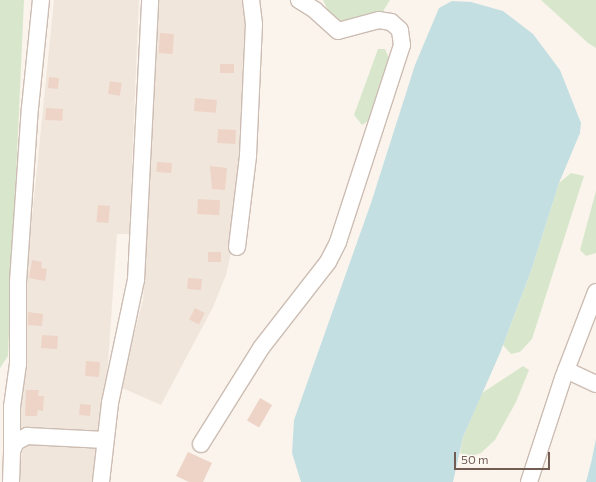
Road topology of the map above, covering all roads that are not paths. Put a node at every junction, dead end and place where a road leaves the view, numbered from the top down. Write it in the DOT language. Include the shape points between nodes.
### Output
graph roads {
  1 [pos="41,0"];
  2 [pos="150,0"];
  3 [pos="251,0"];
  4 [pos="299,0"];
  5 [pos="237,247"];
  6 [pos="596,292"];
  7 [pos="566,370"];
  8 [pos="596,384"];
  9 [pos="104,440"];
  10 [pos="201,444"];
  11 [pos="12,451"];
  12 [pos="11,482"];
  13 [pos="101,482"];
  14 [pos="528,482"];
  1 -- 11 [label="street" via="30,108 18,282 18,364 12,406"];
  2 -- 9 [label="street" via="136,280 117,364"];
  3 -- 5 [label="street" via="254,24 248,156"];
  4 -- 10 [label="street" via="315,10 338,31 379,20 392,22 400,30 402,44 338,242 328,262 261,348"];
  6 -- 7 [label="street"];
  7 -- 8 [label="street"];
  7 -- 14 [label="street"];
  9 -- 11 [label="street" via="26,436 16,442"];
  9 -- 13 [label="street"];
  11 -- 12 [label="street"];
}
